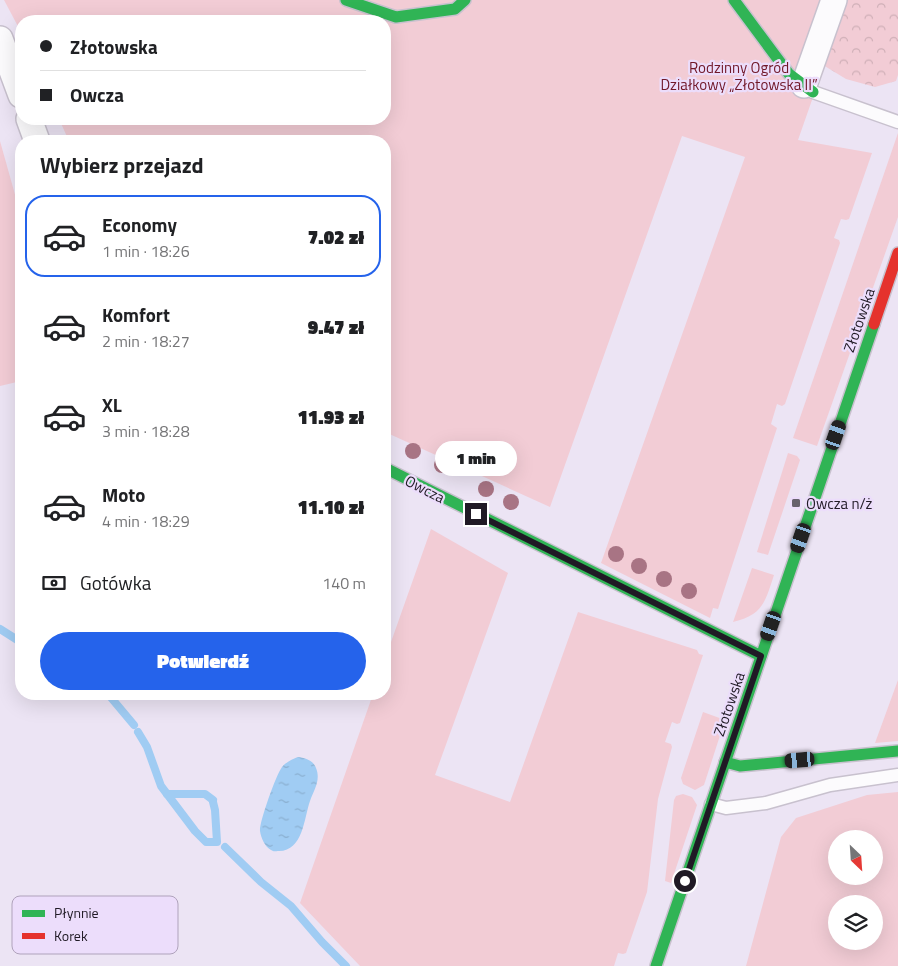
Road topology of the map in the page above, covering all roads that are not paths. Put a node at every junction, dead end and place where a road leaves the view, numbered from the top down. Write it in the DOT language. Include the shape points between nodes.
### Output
graph roads {
  1 [pos="346,0"];
  2 [pos="464,0"];
  3 [pos="734,0"];
  4 [pos="834,0"];
  5 [pos="0,39"];
  6 [pos="15,79"];
  7 [pos="809,89"];
  8 [pos="898,122"];
  9 [pos="898,253"];
  10 [pos="391,471"];
  11 [pos="761,656"];
  12 [pos="898,751"];
  13 [pos="725,762"];
  14 [pos="898,775"];
  15 [pos="711,804"];
  16 [pos="656,966"];
  1 -- 2 [label="street" via="396,16 455,10"];
  3 -- 7 [label="street" via="789,74"];
  4 -- 7 [label="street"];
  5 -- 6 [label="street"];
  7 -- 8 [label="lane"];
  9 -- 11 [label="street, Złotowska"];
  10 -- 11 [label="street, Owcza"];
  11 -- 13 [label="street, Złotowska"];
  12 -- 13 [label="street" via="740,766"];
  13 -- 15 [label="street, Złotowska"];
  14 -- 15 [label="lane" via="830,785 766,803 726,808"];
  15 -- 16 [label="street, Złotowska"];
}
